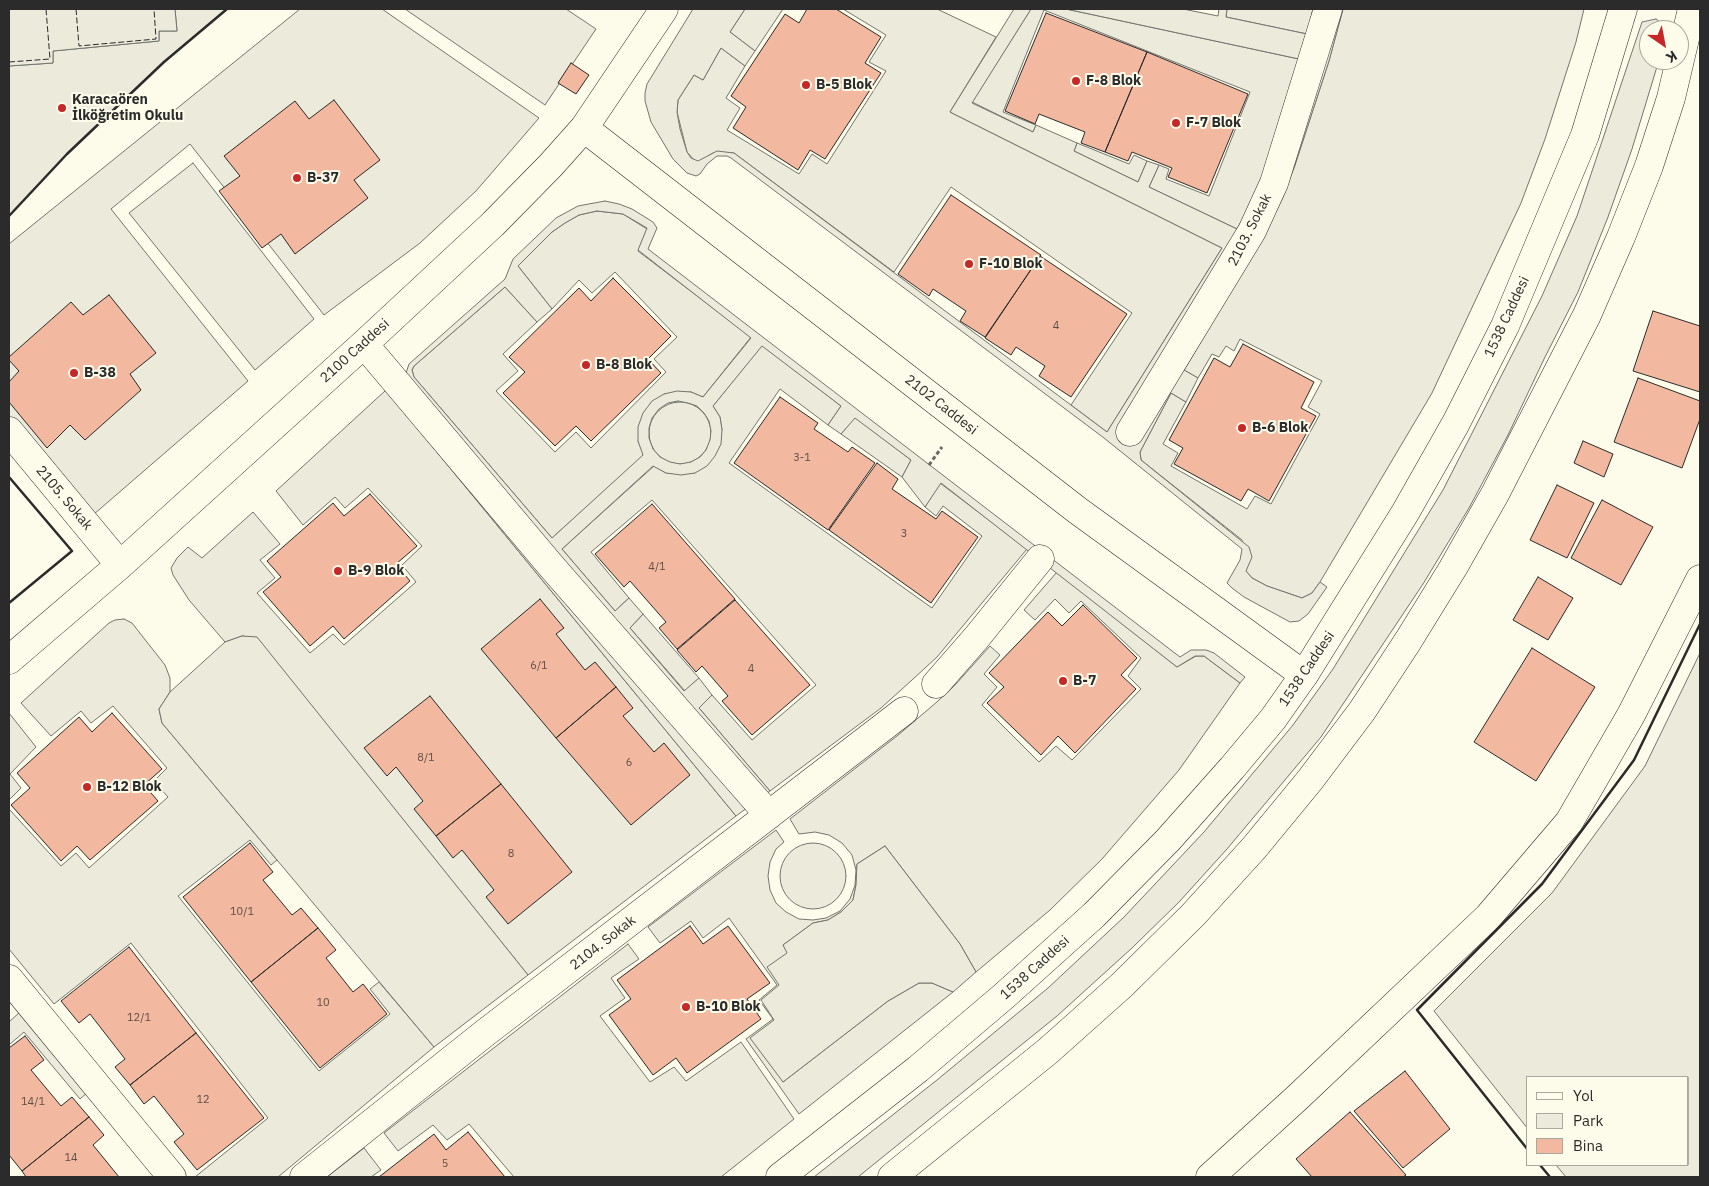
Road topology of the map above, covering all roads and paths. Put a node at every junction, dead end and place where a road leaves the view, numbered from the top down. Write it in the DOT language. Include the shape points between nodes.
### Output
graph roads {
  1 [pos="664,9"];
  2 [pos="1328,9"];
  3 [pos="1624,9"];
  4 [pos="1692,9"];
  5 [pos="584,128"];
  6 [pos="364,344"];
  7 [pos="9,431"];
  8 [pos="1130,432"];
  9 [pos="1040,560"];
  10 [pos="120,565"];
  11 [pos="1700,579"];
  12 [pos="9,660"];
  13 [pos="1304,675"];
  14 [pos="936,684"];
  15 [pos="904,711"];
  16 [pos="769,815"];
  17 [pos="9,979"];
  18 [pos="172,1177"];
  19 [pos="304,1177"];
  20 [pos="780,1177"];
  21 [pos="892,1177"];
  22 [pos="1210,1177"];
  1 -- 5 [label="street, 2100 Caddesi"];
  2 -- 8 [label="street, 2103. Sokak" via="1274,183 1256,224"];
  3 -- 13 [label="street, 1538 Caddesi" via="1585,135 1504,326 1456,423 1406,513"];
  4 -- 21 [label="street" via="1671,98 1649,166 1587,315 1476,527 1362,711 1254,848 1179,929 1048,1051"];
  5 -- 6 [label="street, 2100 Caddesi" via="493,224"];
  5 -- 13 [label="street, 2102 Caddesi" via="1077,510"];
  6 -- 10 [label="street, 2100 Caddesi"];
  6 -- 16 [label="street" via="552,567"];
  7 -- 10 [label="street, 2105. Sokak"];
  9 -- 14 [label="street"];
  10 -- 12 [label="street, 2100 Caddesi"];
  11 -- 22 [label="street" via="1631,715 1569,822 1488,918"];
  13 -- 20 [label="street, 1538 Caddesi" via="1232,768 1168,840 1094,915 925,1062"];
  15 -- 16 [label="street, 2104. Sokak"];
  16 -- 19 [label="street, 2104. Sokak"];
  17 -- 18 [label="street"];
}
